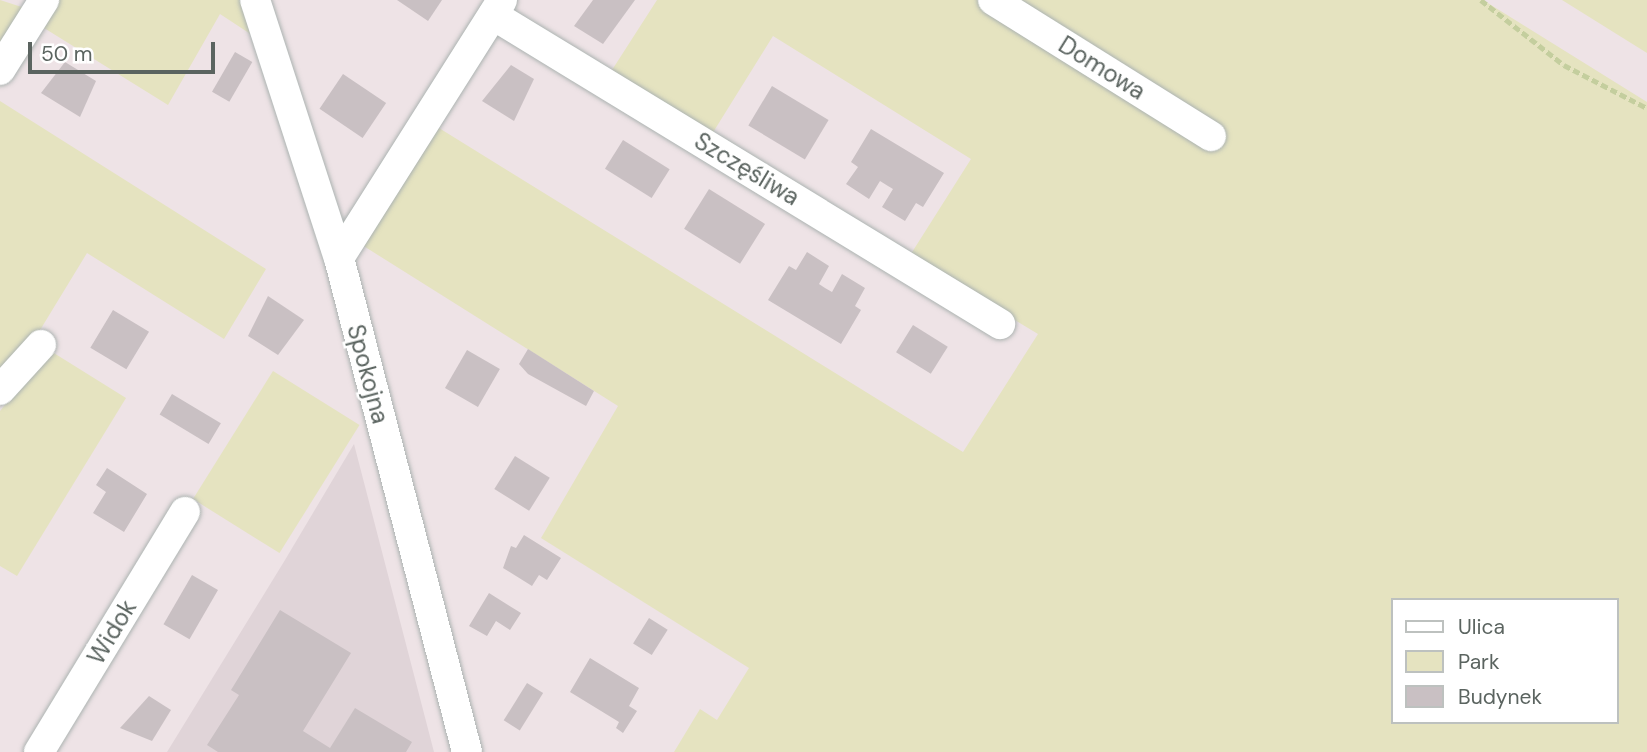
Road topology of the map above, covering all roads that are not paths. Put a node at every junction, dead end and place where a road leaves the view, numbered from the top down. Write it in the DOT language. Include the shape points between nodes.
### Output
graph roads {
  1 [pos="44,0"];
  2 [pos="255,0"];
  3 [pos="993,0"];
  4 [pos="497,7"];
  5 [pos="0,70"];
  6 [pos="1211,136"];
  7 [pos="339,258"];
  8 [pos="1000,324"];
  9 [pos="41,345"];
  10 [pos="0,390"];
  11 [pos="185,512"];
  12 [pos="39,752"];
  13 [pos="467,752"];
  1 -- 5 [label="street"];
  2 -- 7 [label="street, Spokojna"];
  3 -- 6 [label="street, Domowa"];
  4 -- 7 [label="street"];
  4 -- 8 [label="street, Szczęśliwa"];
  7 -- 13 [label="street, Spokojna"];
  9 -- 10 [label="street"];
  11 -- 12 [label="street, Widok"];
}
